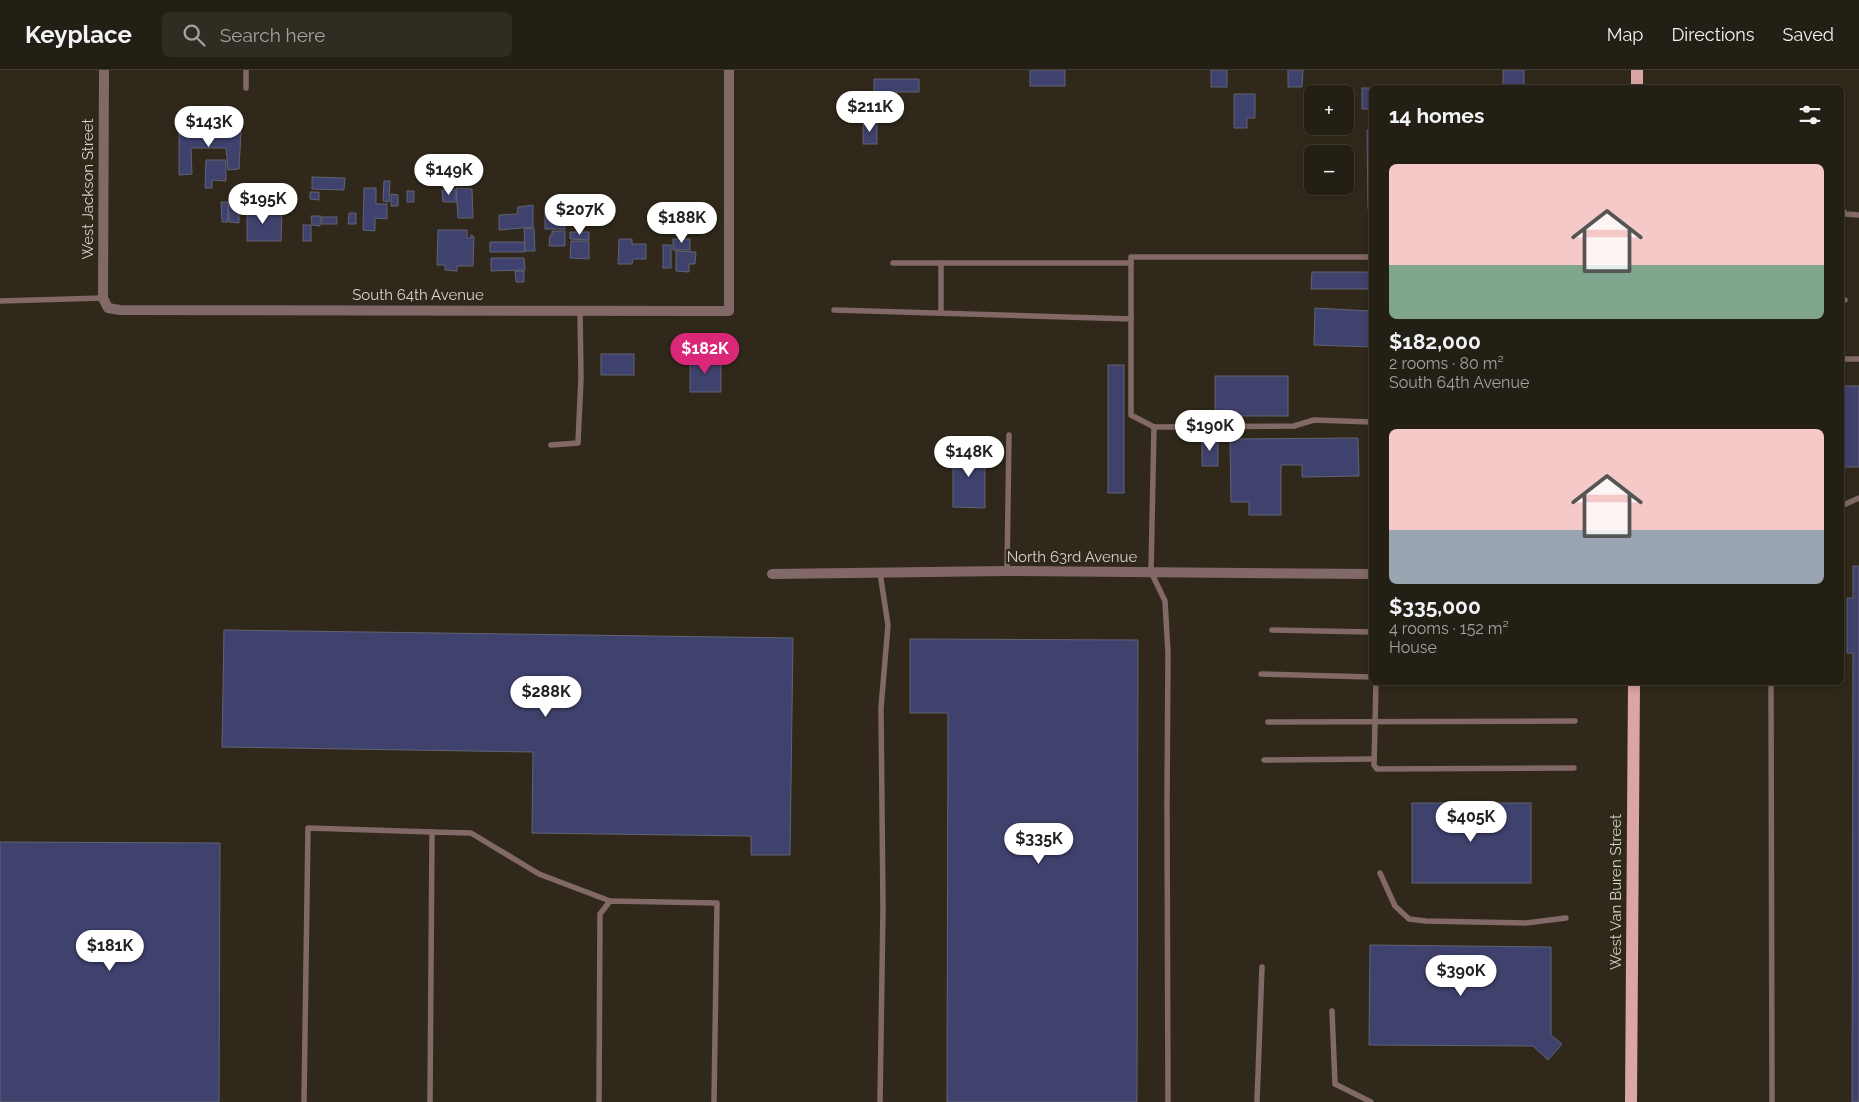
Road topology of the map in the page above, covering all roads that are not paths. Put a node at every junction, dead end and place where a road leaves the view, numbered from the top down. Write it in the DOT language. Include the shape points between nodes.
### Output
graph roads {
  1 [pos="104,70"];
  2 [pos="246,70"];
  3 [pos="729,70"];
  4 [pos="1637,70"];
  5 [pos="1637,85"];
  6 [pos="246,88"];
  7 [pos="1844,212"];
  8 [pos="1859,215"];
  9 [pos="1369,257"];
  10 [pos="893,263"];
  11 [pos="941,263"];
  12 [pos="1131,263"];
  13 [pos="0,301"];
  14 [pos="106,303"];
  15 [pos="834,310"];
  16 [pos="580,311"];
  17 [pos="941,313"];
  18 [pos="1131,319"];
  19 [pos="1844,359"];
  20 [pos="1859,359"];
  21 [pos="1369,422"];
  22 [pos="1154,427"];
  23 [pos="1009,435"];
  24 [pos="551,445"];
  25 [pos="1859,498"];
  26 [pos="1844,505"];
  27 [pos="1008,572"];
  28 [pos="1151,572"];
  29 [pos="880,573"];
  30 [pos="772,574"];
  31 [pos="1369,574"];
  32 [pos="1272,630"];
  33 [pos="1369,632"];
  34 [pos="1260,674"];
  35 [pos="1369,677"];
  36 [pos="1376,685"];
  37 [pos="1634,685"];
  38 [pos="1771,685"];
  39 [pos="1576,721"];
  40 [pos="1268,722"];
  41 [pos="1375,722"];
  42 [pos="1374,759"];
  43 [pos="1264,760"];
  44 [pos="1574,768"];
  45 [pos="432,832"];
  46 [pos="1380,873"];
  47 [pos="610,901"];
  48 [pos="1566,918"];
  49 [pos="1262,967"];
  50 [pos="1332,1011"];
  51 [pos="304,1102"];
  52 [pos="430,1102"];
  53 [pos="599,1102"];
  54 [pos="714,1102"];
  55 [pos="880,1102"];
  56 [pos="1168,1102"];
  57 [pos="1257,1102"];
  58 [pos="1372,1102"];
  59 [pos="1631,1102"];
  60 [pos="1772,1102"];
  1 -- 14 [label="street, West Jackson Street"];
  2 -- 6 [label="lane"];
  3 -- 16 [label="street, South 64th Avenue" via="729,311"];
  4 -- 5 [label="main road"];
  7 -- 8 [label="lane"];
  9 -- 12 [label="lane" via="1131,256"];
  10 -- 11 [label="lane"];
  11 -- 12 [label="lane"];
  11 -- 17 [label="lane"];
  12 -- 18 [label="lane"];
  13 -- 14 [label="lane"];
  14 -- 16 [label="street, South 64th Avenue" via="120,310"];
  15 -- 17 [label="lane"];
  16 -- 24 [label="lane" via="578,443"];
  17 -- 18 [label="lane"];
  18 -- 22 [label="lane" via="1131,415"];
  19 -- 20 [label="lane"];
  21 -- 22 [label="lane" via="1314,420 1294,426"];
  22 -- 28 [label="lane"];
  23 -- 27 [label="lane"];
  25 -- 26 [label="lane"];
  27 -- 28 [label="street, North 63rd Avenue"];
  27 -- 29 [label="street, North 63rd Avenue"];
  28 -- 31 [label="street, North 63rd Avenue"];
  28 -- 56 [label="lane" via="1165,601 1168,653"];
  29 -- 30 [label="street, North 63rd Avenue"];
  29 -- 55 [label="lane" via="888,625 881,708 883,908"];
  32 -- 33 [label="lane"];
  34 -- 35 [label="lane"];
  36 -- 41 [label="lane"];
  37 -- 59 [label="main road, West Van Buren Street"];
  38 -- 60 [label="lane"];
  39 -- 41 [label="lane"];
  40 -- 41 [label="lane"];
  41 -- 42 [label="lane"];
  42 -- 43 [label="lane"];
  42 -- 44 [label="lane" via="1377,770"];
  45 -- 47 [label="lane" via="471,833 539,874"];
  45 -- 51 [label="lane" via="308,828"];
  45 -- 52 [label="lane"];
  46 -- 48 [label="lane" via="1395,906 1409,918 1526,923"];
  47 -- 53 [label="lane" via="600,914"];
  47 -- 54 [label="lane" via="717,903"];
  49 -- 57 [label="lane"];
  50 -- 58 [label="lane" via="1335,1084"];
}
